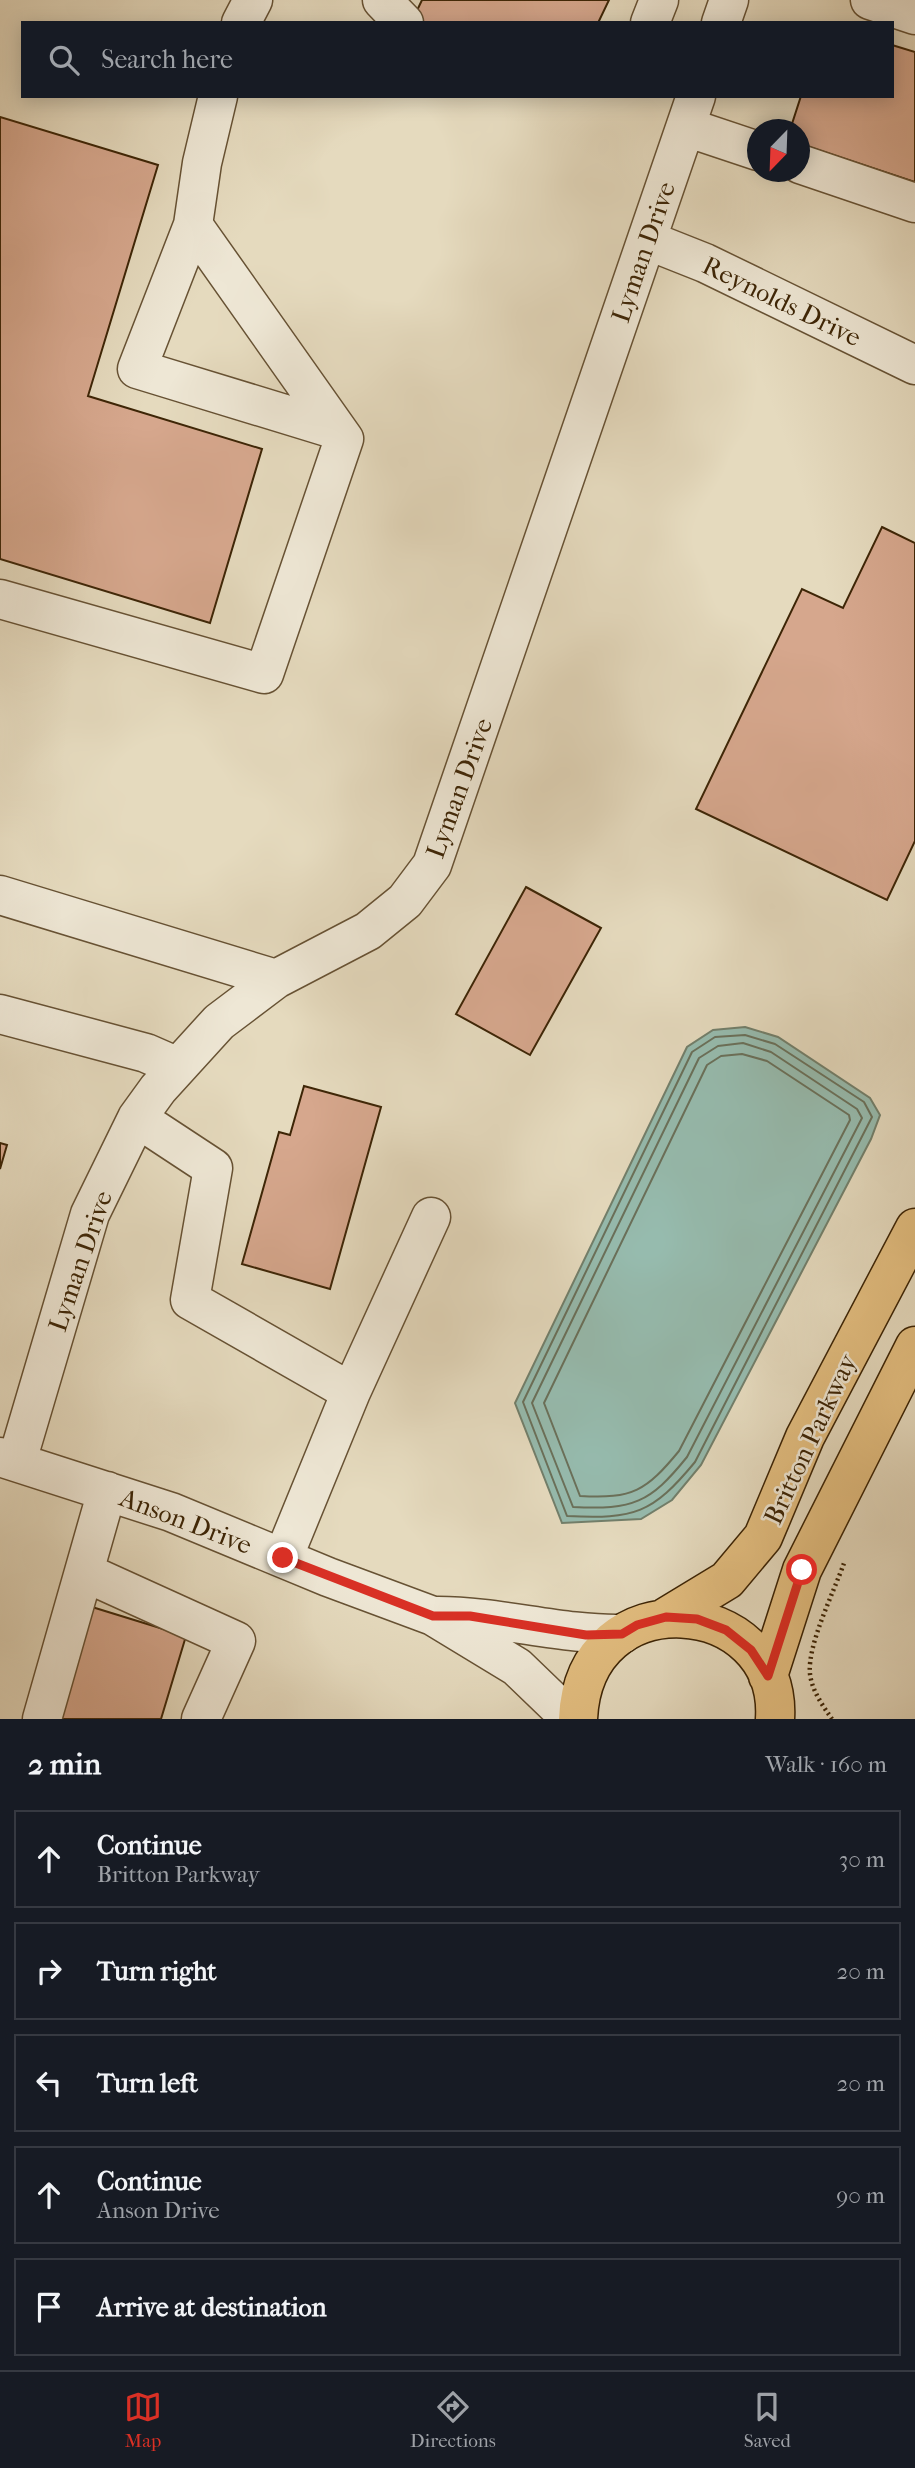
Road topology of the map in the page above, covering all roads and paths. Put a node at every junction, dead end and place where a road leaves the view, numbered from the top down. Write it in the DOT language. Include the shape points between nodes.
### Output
graph roads {
  1 [pos="253,0"];
  2 [pos="382,0"];
  3 [pos="659,0"];
  4 [pos="729,0"];
  5 [pos="870,0"];
  6 [pos="915,15"];
  7 [pos="243,21"];
  8 [pos="402,21"];
  9 [pos="651,21"];
  10 [pos="723,21"];
  11 [pos="218,98"];
  12 [pos="691,112"];
  13 [pos="747,144"];
  14 [pos="810,167"];
  15 [pos="915,203"];
  16 [pos="193,225"];
  17 [pos="648,240"];
  18 [pos="915,365"];
  19 [pos="337,430"];
  20 [pos="0,599"];
  21 [pos="0,895"];
  22 [pos="276,979"];
  23 [pos="0,1014"];
  24 [pos="178,1067"];
  25 [pos="137,1118"];
  26 [pos="431,1217"];
  27 [pos="915,1228"];
  28 [pos="915,1346"];
  29 [pos="351,1392"];
  30 [pos="8,1459"];
  31 [pos="107,1491"];
  32 [pos="848,1553"];
  33 [pos="283,1558"];
  34 [pos="84,1572"];
  35 [pos="433,1616"];
  36 [pos="666,1617"];
  37 [pos="622,1634"];
  38 [pos="768,1676"];
  39 [pos="42,1719"];
  40 [pos="201,1719"];
  41 [pos="571,1719"];
  42 [pos="578,1719"];
  43 [pos="775,1719"];
  44 [pos="832,1719"];
  1 -- 7 [label="street"];
  2 -- 8 [label="street"];
  3 -- 9 [label="street"];
  4 -- 10 [label="street"];
  5 -- 6 [label="street"];
  11 -- 16 [label="street"];
  12 -- 13 [label="street"];
  12 -- 17 [label="street, Lyman Drive"];
  14 -- 15 [label="street"];
  16 -- 19 [label="street"];
  16 -- 19 [label="street" via="137,369"];
  17 -- 18 [label="street, Reynolds Drive"];
  17 -- 22 [label="street, Lyman Drive" via="432,864 405,901 368,932"];
  19 -- 20 [label="street" via="344,439 264,674"];
  21 -- 22 [label="street"];
  22 -- 24 [label="street, Lyman Drive" via="219,1022"];
  23 -- 24 [label="street" via="146,1053"];
  24 -- 25 [label="street, Lyman Drive"];
  25 -- 29 [label="street" via="214,1168 190,1300"];
  25 -- 30 [label="street, Lyman Drive" via="90,1214"];
  26 -- 29 [label="street"];
  27 -- 36 [label="main road, Britton Parkway" via="805,1437 763,1537 727,1580"];
  28 -- 38 [label="main road, Britton Parkway" via="802,1570"];
  29 -- 33 [label="street"];
  30 -- 31 [label="street, Anson Drive"];
  31 -- 33 [label="street, Anson Drive"];
  31 -- 34 [label="street"];
  32 -- 44 [label="path" via="812,1652 810,1674 817,1697"];
  33 -- 35 [label="street, Anson Drive"];
  34 -- 39 [label="street"];
  34 -- 40 [label="street" via="236,1641"];
  35 -- 37 [label="street, Anson Drive" via="470,1616 586,1635"];
  35 -- 41 [label="street, Anson Drive" via="517,1667"];
  36 -- 37 [label="main road"];
  36 -- 38 [label="main road" via="697,1619 726,1630 751,1650"];
  37 -- 42 [label="main road" via="593,1662 582,1689"];
  38 -- 43 [label="main road"];
}
